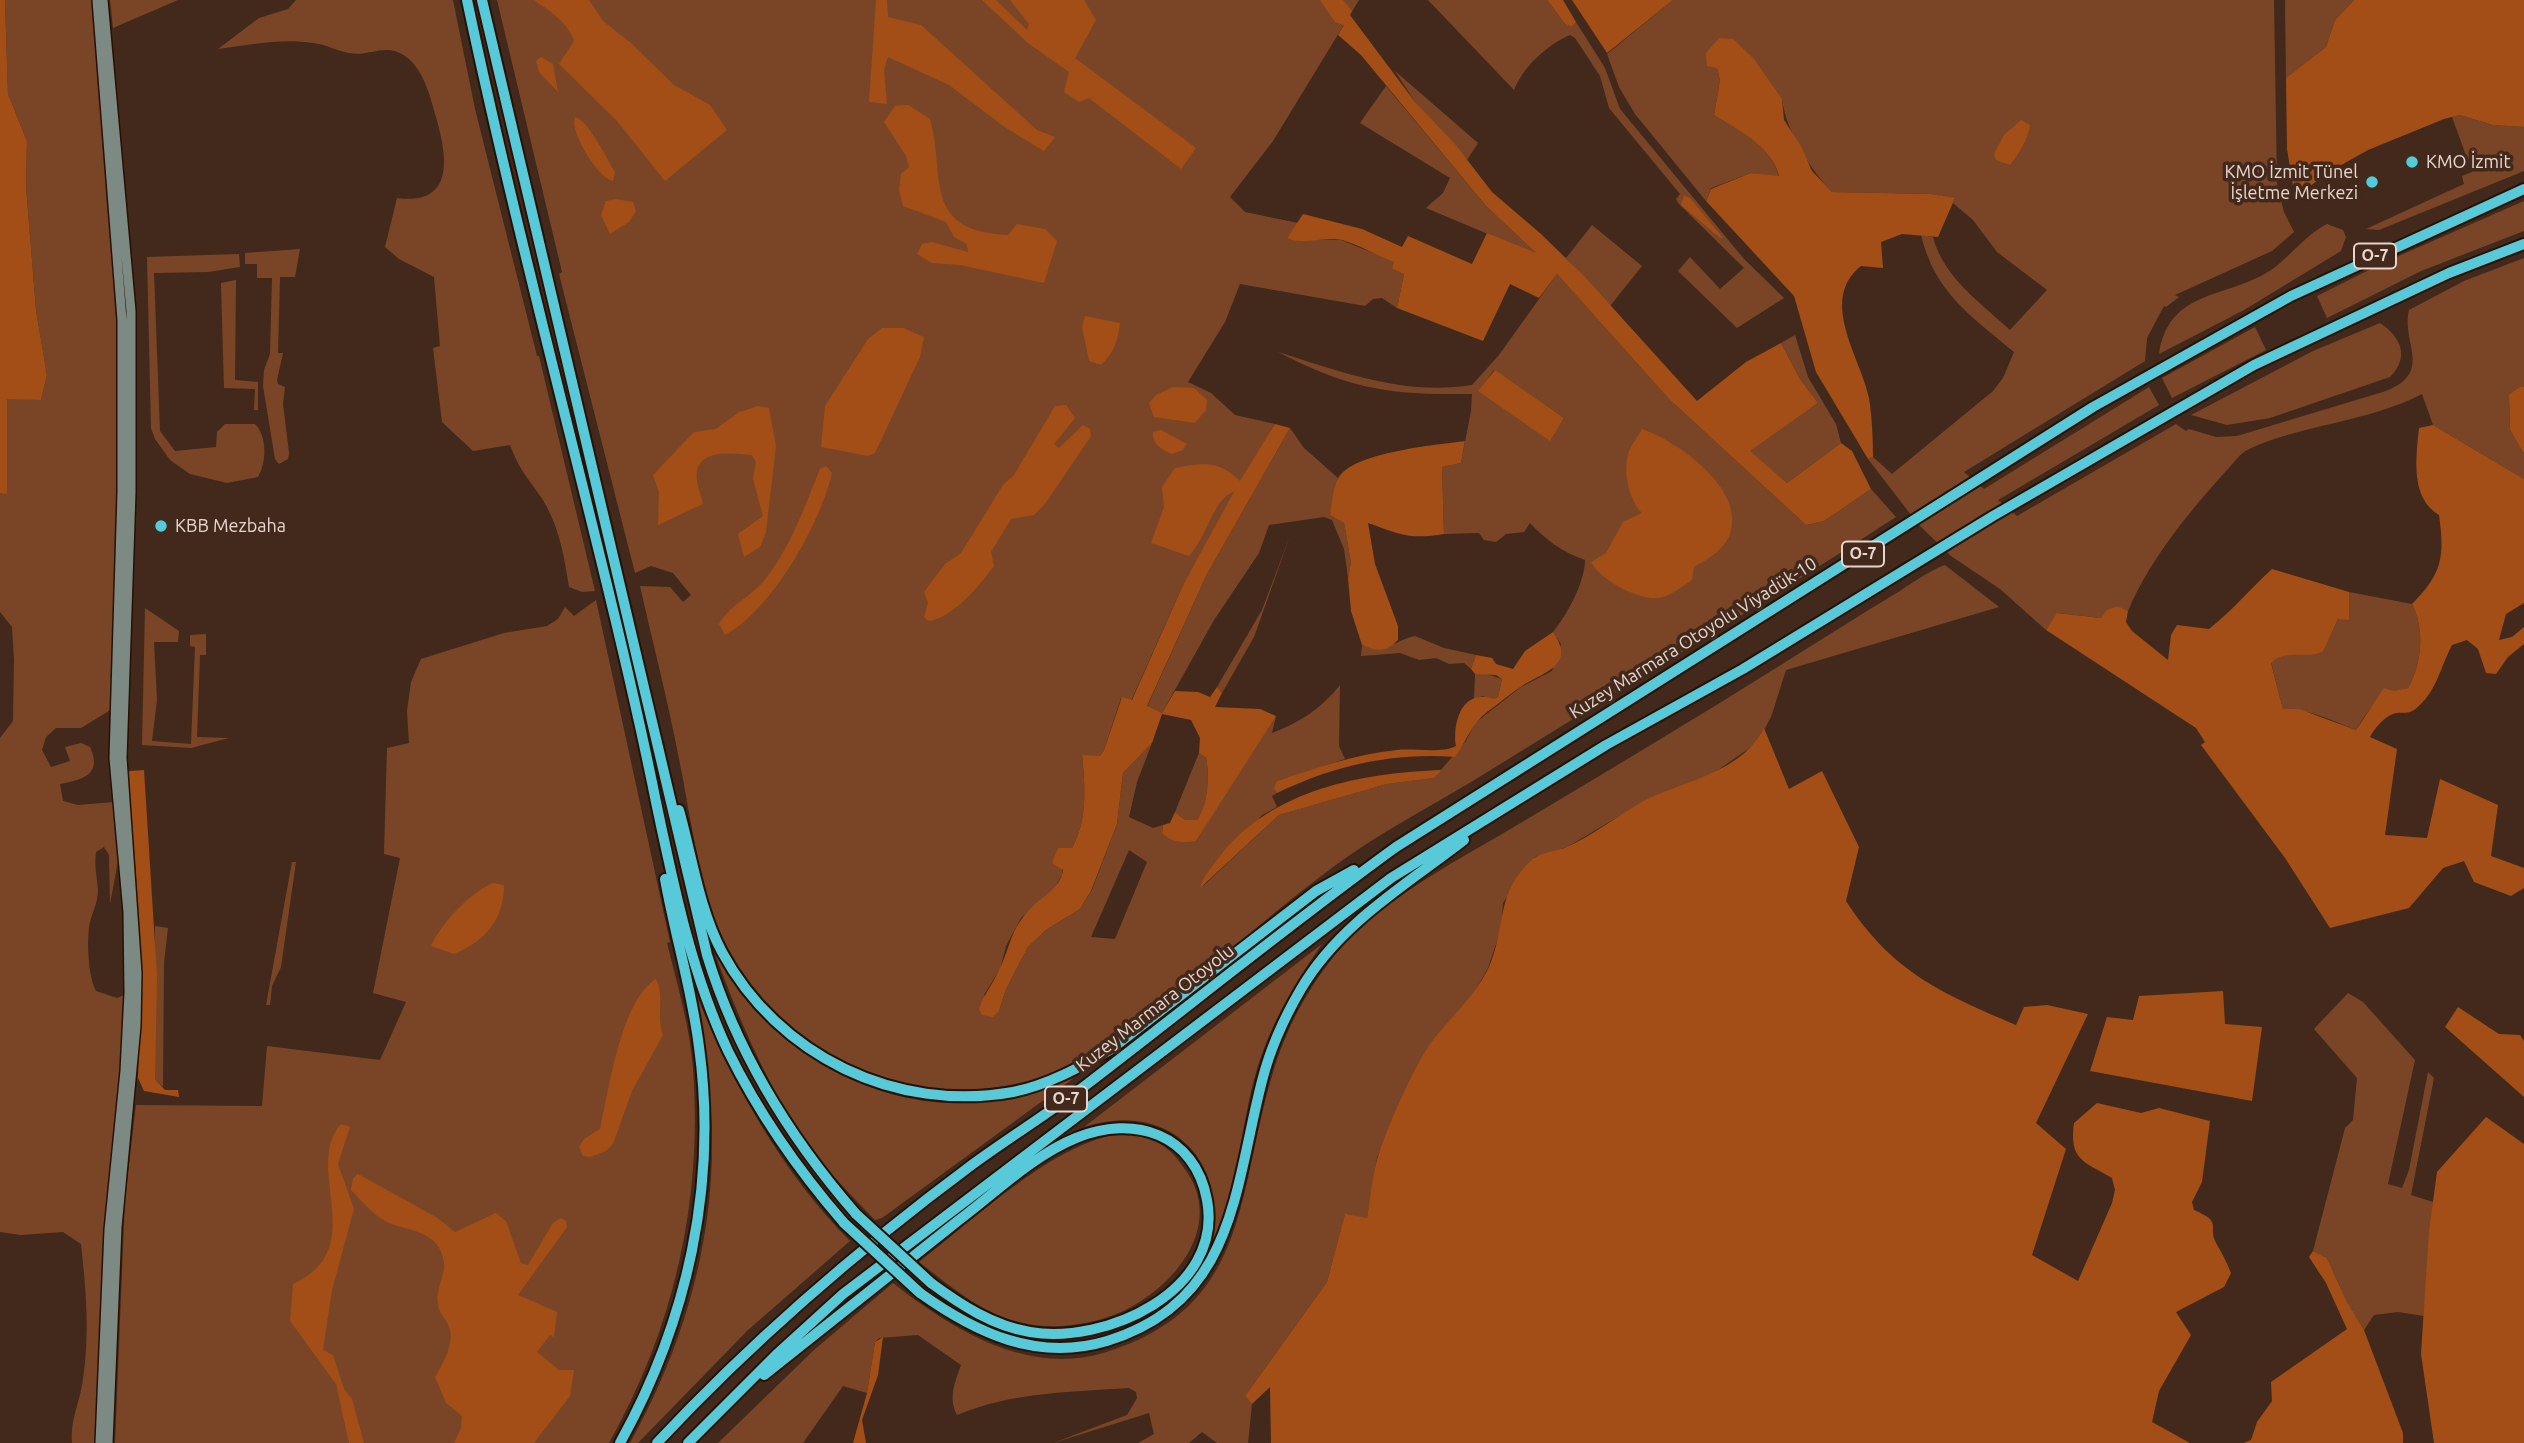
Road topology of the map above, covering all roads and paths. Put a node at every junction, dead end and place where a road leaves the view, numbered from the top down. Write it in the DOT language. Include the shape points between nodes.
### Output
graph roads {
  1 [pos="97,0"];
  2 [pos="103,0"];
  3 [pos="467,0"];
  4 [pos="482,0"];
  5 [pos="2524,189"];
  6 [pos="2524,244"];
  7 [pos="649,699"];
  8 [pos="636,707"];
  9 [pos="1497,781"];
  10 [pos="1513,802"];
  11 [pos="1396,847"];
  12 [pos="708,1421"];
  13 [pos="100,1443"];
  14 [pos="108,1443"];
  15 [pos="620,1443"];
  16 [pos="657,1443"];
  17 [pos="688,1443"];
  1 -- 13 [label="main road" via="122,320 114,758 128,912 129,993 109,1230"];
  2 -- 14 [label="main road" via="131,311 131,492 121,758 137,973 116,1241"];
  3 -- 8 [label="highway"];
  4 -- 7 [label="highway"];
  5 -- 9 [label="highway, Kuzey Marmara Otoyolu Viyadük-10 / O-7" via="2229,328 2092,407"];
  6 -- 10 [label="highway, O-7" via="2449,274 2254,366"];
  7 -- 11 [label="highway" via="707,917 741,983 764,1011 810,1050 864,1079 904,1091 975,1097 1015,1091 1074,1070 1110,1050 1316,891"];
  7 -- 12 [label="highway, bridge" via="697,921 727,1014 777,1110 806,1154 856,1214 931,1283 982,1316 1030,1332 1081,1334 1124,1322 1168,1293 1195,1263 1208,1230 1209,1209 1199,1174 1168,1139 1122,1126 1063,1144 1008,1181"];
  8 -- 10 [label="highway, bridge" via="696,969 732,1058 767,1120 807,1180 844,1223 920,1293 982,1331 1043,1348 1079,1348 1118,1338 1173,1306 1200,1280 1225,1237 1237,1199 1268,1062 1311,972 1364,915"];
  8 -- 15 [label="highway" via="697,1034 705,1133 697,1224 681,1301 656,1373"];
  9 -- 11 [label="highway, Kuzey Marmara Otoyolu / O-7"];
  10 -- 12 [label="highway, O-7" via="1391,878 926,1230 844,1294"];
  11 -- 16 [label="highway, Kuzey Marmara Otoyolu / O-7" via="833,1273 722,1374"];
  12 -- 17 [label="highway, O-7"];
}
